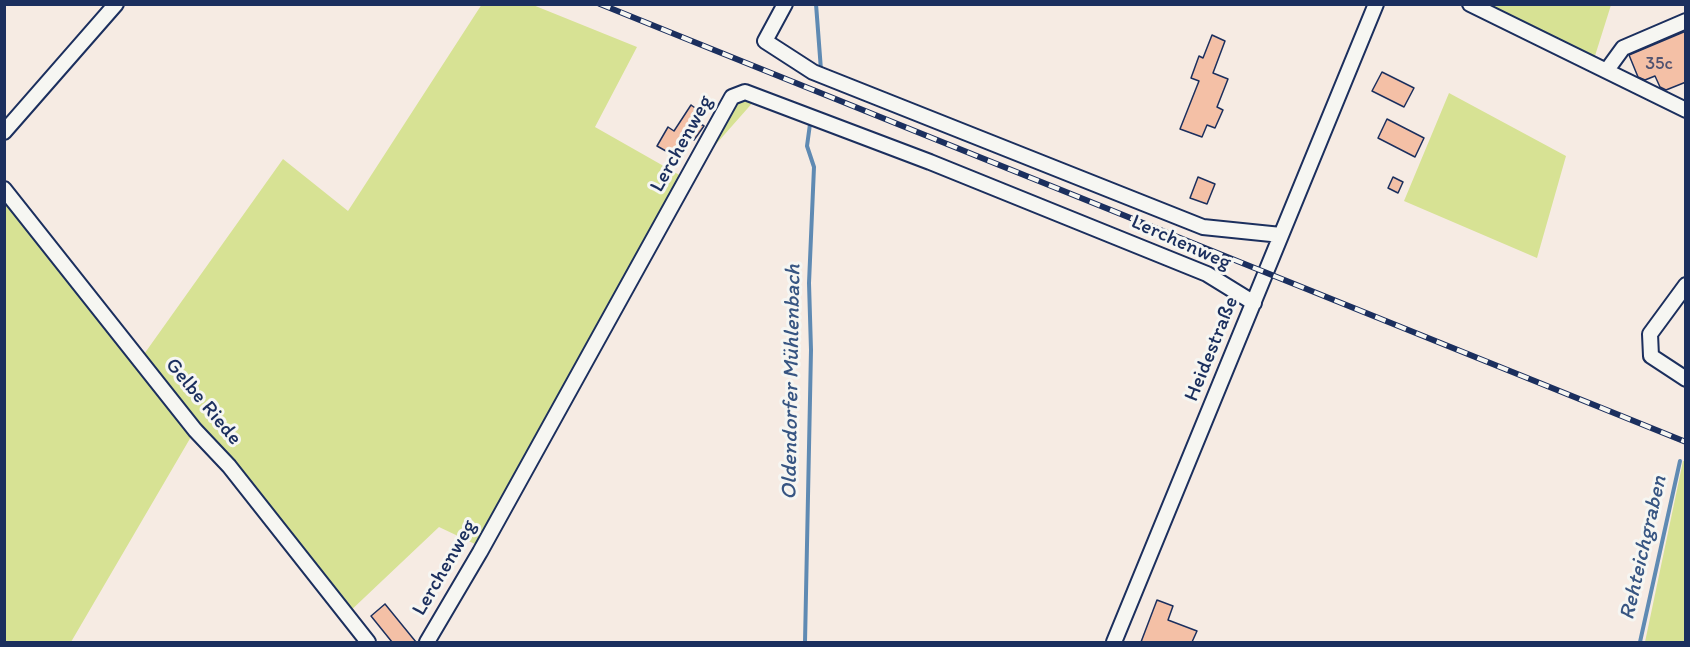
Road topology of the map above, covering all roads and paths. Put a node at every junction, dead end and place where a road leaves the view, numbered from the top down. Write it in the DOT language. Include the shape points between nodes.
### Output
graph roads {
  1 [pos="116,4"];
  2 [pos="785,4"];
  3 [pos="1376,4"];
  4 [pos="1470,4"];
  5 [pos="1686,21"];
  6 [pos="1607,70"];
  7 [pos="1686,110"];
  8 [pos="4,132"];
  9 [pos="4,189"];
  10 [pos="1281,235"];
  11 [pos="1686,285"];
  12 [pos="1254,303"];
  13 [pos="1686,379"];
  14 [pos="368,642"];
  15 [pos="427,642"];
  16 [pos="1114,642"];
  1 -- 8 [label="street"];
  2 -- 10 [label="street, Lerchenweg" via="765,41 813,72 1203,227"];
  3 -- 10 [label="street, Heidestraße"];
  4 -- 6 [label="street"];
  5 -- 6 [label="street" via="1623,48"];
  6 -- 7 [label="street"];
  9 -- 14 [label="street, Gelbe Riede"];
  10 -- 12 [label="street, Heidestraße"];
  11 -- 13 [label="street" via="1650,334 1651,356"];
  12 -- 15 [label="street, Lerchenweg" via="1206,273 930,162 745,92 732,97"];
  12 -- 16 [label="street, Heidestraße"];
}
